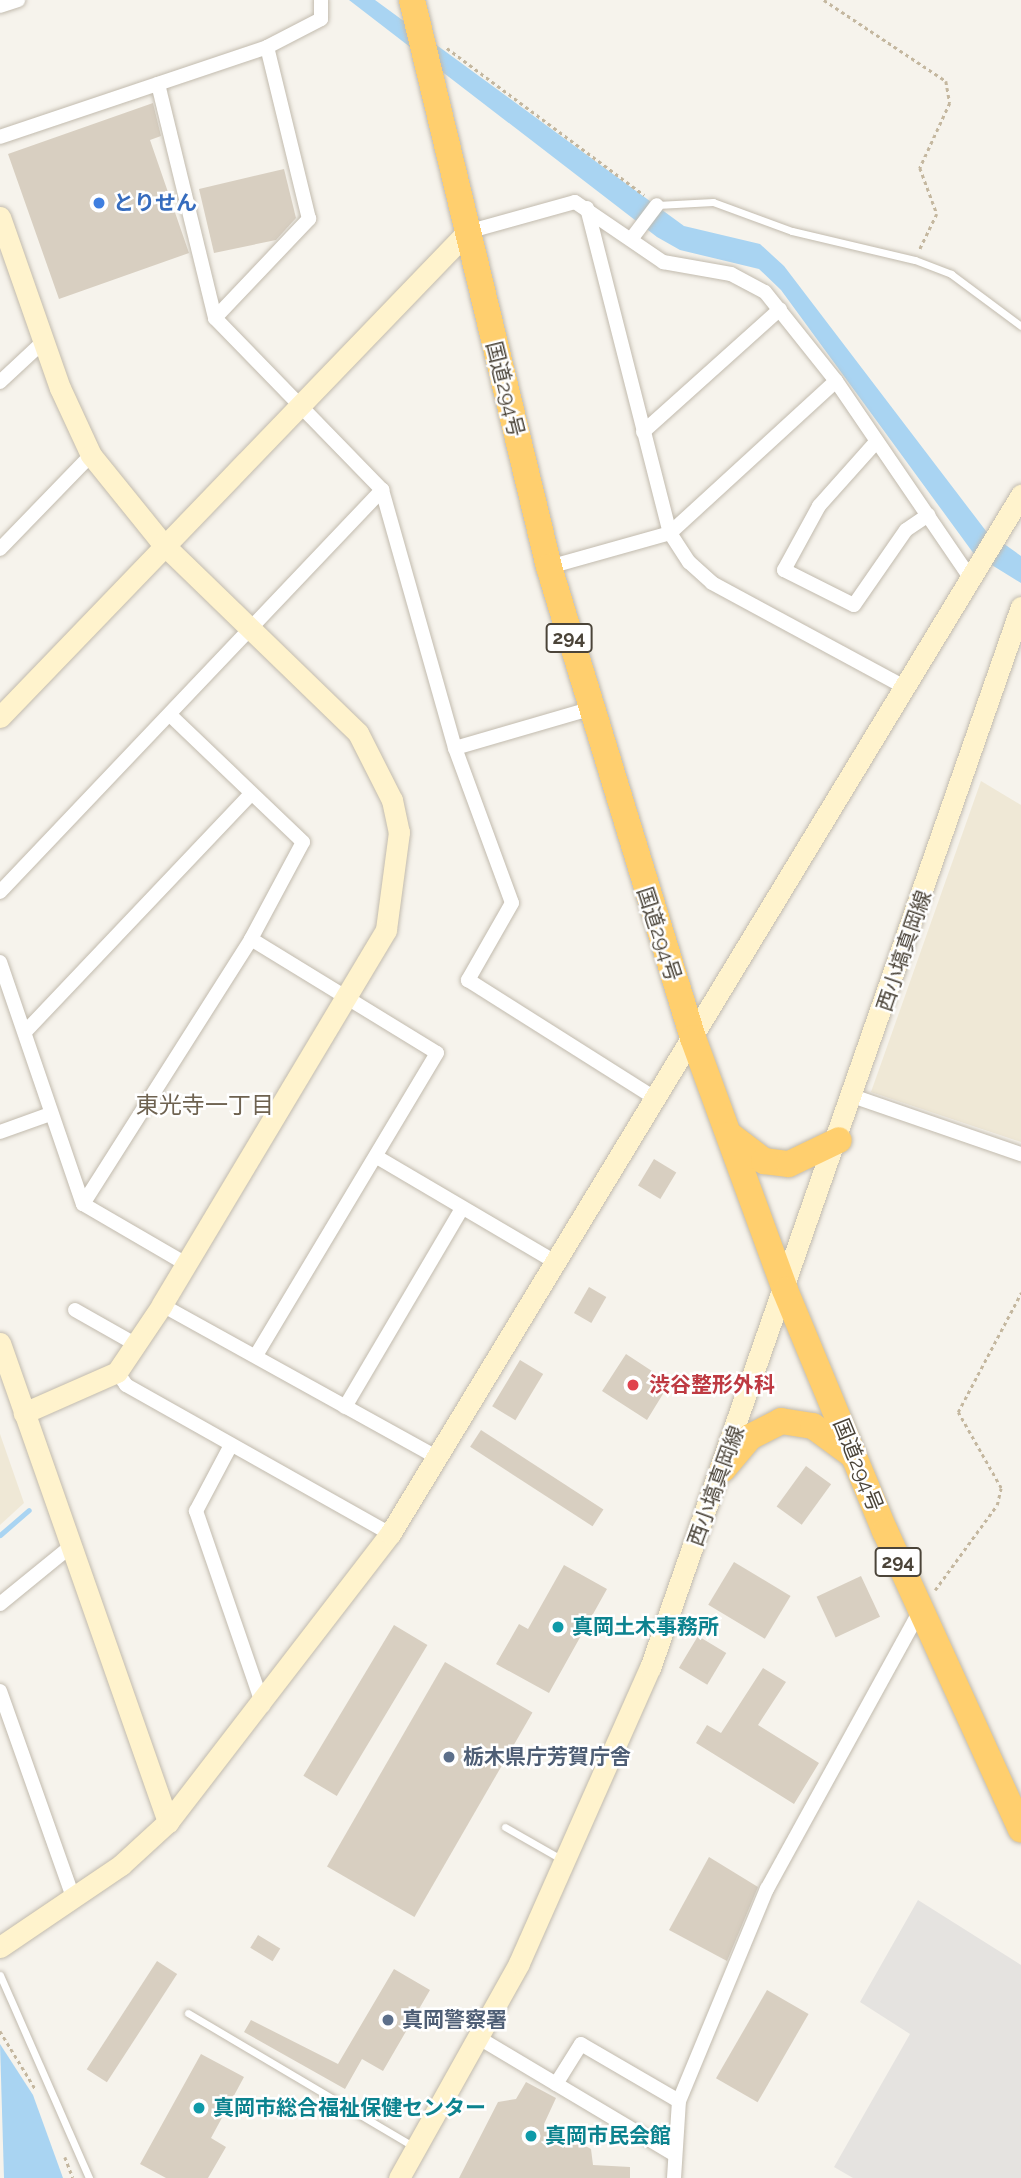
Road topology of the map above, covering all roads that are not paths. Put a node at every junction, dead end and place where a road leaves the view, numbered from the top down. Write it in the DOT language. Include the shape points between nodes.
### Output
graph roads {
  1 [pos="18,0"];
  2 [pos="321,0"];
  3 [pos="412,0"];
  4 [pos="0,6"];
  5 [pos="267,47"];
  6 [pos="158,84"];
  7 [pos="0,137"];
  8 [pos="657,205"];
  9 [pos="587,208"];
  10 [pos="0,217"];
  11 [pos="467,232"];
  12 [pos="632,238"];
  13 [pos="780,309"];
  14 [pos="215,318"];
  15 [pos="1021,326"];
  16 [pos="44,341"];
  17 [pos="836,381"];
  18 [pos="0,383"];
  19 [pos="298,404"];
  20 [pos="643,432"];
  21 [pos="876,442"];
  22 [pos="91,454"];
  23 [pos="382,490"];
  24 [pos="1021,495"];
  25 [pos="928,515"];
  26 [pos="670,533"];
  27 [pos="162,543"];
  28 [pos="0,549"];
  29 [pos="549,567"];
  30 [pos="968,576"];
  31 [pos="1021,607"];
  32 [pos="251,628"];
  33 [pos="904,687"];
  34 [pos="589,709"];
  35 [pos="171,716"];
  36 [pos="0,717"];
  37 [pos="455,748"];
  38 [pos="251,794"];
  39 [pos="0,892"];
  40 [pos="251,939"];
  41 [pos="0,962"];
  42 [pos="346,999"];
  43 [pos="25,1032"];
  44 [pos="693,1038"];
  45 [pos="855,1097"];
  46 [pos="656,1100"];
  47 [pos="50,1114"];
  48 [pos="0,1132"];
  49 [pos="728,1134"];
  50 [pos="839,1140"];
  51 [pos="1021,1154"];
  52 [pos="377,1157"];
  53 [pos="83,1204"];
  54 [pos="462,1208"];
  55 [pos="186,1264"];
  56 [pos="557,1264"];
  57 [pos="785,1290"];
  58 [pos="162,1305"];
  59 [pos="75,1310"];
  60 [pos="0,1343"];
  61 [pos="135,1344"];
  62 [pos="256,1356"];
  63 [pos="117,1371"];
  64 [pos="345,1407"];
  65 [pos="24,1413"];
  66 [pos="231,1445"];
  67 [pos="855,1457"];
  68 [pos="438,1458"];
  69 [pos="723,1469"];
  70 [pos="390,1534"];
  71 [pos="71,1546"];
  72 [pos="0,1604"];
  73 [pos="919,1613"];
  74 [pos="0,1691"];
  75 [pos="263,1706"];
  76 [pos="1015,1800"];
  77 [pos="168,1822"];
  78 [pos="505,1827"];
  79 [pos="1021,1829"];
  80 [pos="568,1863"];
  81 [pos="73,1897"];
  82 [pos="2,1941"];
  83 [pos="0,1975"];
  84 [pos="188,2014"];
  85 [pos="479,2038"];
  86 [pos="556,2084"];
  87 [pos="679,2101"];
  88 [pos="416,2148"];
  89 [pos="675,2155"];
  90 [pos="89,2178"];
  91 [pos="399,2178"];
  92 [pos="674,2178"];
  1 -- 4 [label="street"];
  2 -- 5 [label="street" via="321,19"];
  3 -- 11 [label="highway, 国道294号 / 294"];
  5 -- 6 [label="street"];
  5 -- 14 [label="street" via="309,219"];
  6 -- 7 [label="street"];
  6 -- 14 [label="street"];
  8 -- 12 [label="street"];
  8 -- 15 [label="lane" via="713,202 792,232 915,260 951,274"];
  9 -- 11 [label="street" via="575,202"];
  9 -- 12 [label="street"];
  9 -- 20 [label="street"];
  10 -- 16 [label="street"];
  11 -- 19 [label="street"];
  11 -- 29 [label="highway, 国道294号 / 294"];
  12 -- 13 [label="street" via="663,262 731,274 765,292"];
  13 -- 17 [label="street"];
  13 -- 20 [label="street"];
  14 -- 19 [label="street"];
  16 -- 18 [label="street"];
  16 -- 22 [label="street"];
  17 -- 21 [label="street"];
  17 -- 26 [label="street"];
  19 -- 23 [label="street"];
  19 -- 27 [label="street"];
  20 -- 26 [label="street"];
  21 -- 25 [label="street"];
  21 -- 25 [label="street" via="819,506 784,569 854,605 905,530"];
  22 -- 27 [label="street"];
  22 -- 28 [label="street"];
  23 -- 32 [label="street"];
  23 -- 37 [label="street"];
  24 -- 30 [label="street"];
  25 -- 30 [label="street"];
  26 -- 29 [label="street"];
  26 -- 33 [label="street" via="712,583"];
  27 -- 32 [label="street"];
  27 -- 36 [label="street"];
  29 -- 34 [label="highway, 国道294号 / 294"];
  30 -- 33 [label="street"];
  31 -- 45 [label="street, 西小塙真岡線"];
  32 -- 35 [label="street"];
  32 -- 42 [label="street" via="358,733 392,800 399,832 395,899 386,930"];
  33 -- 44 [label="street"];
  34 -- 37 [label="street"];
  34 -- 44 [label="highway, 国道294号 / 294"];
  35 -- 38 [label="street"];
  35 -- 39 [label="street"];
  37 -- 46 [label="street" via="512,903 468,980"];
  38 -- 40 [label="street" via="303,842"];
  38 -- 43 [label="street"];
  40 -- 42 [label="street"];
  40 -- 53 [label="street"];
  41 -- 43 [label="street"];
  42 -- 52 [label="street" via="437,1053"];
  42 -- 55 [label="street"];
  43 -- 47 [label="street"];
  44 -- 46 [label="street"];
  44 -- 49 [label="highway, 国道294号 / 294"];
  45 -- 50 [label="street, 西小塙真岡線"];
  45 -- 51 [label="street"];
  46 -- 56 [label="street"];
  47 -- 48 [label="street"];
  47 -- 53 [label="street"];
  49 -- 50 [label="highway" via="764,1161 789,1164"];
  49 -- 57 [label="highway, 国道294号 / 294"];
  50 -- 57 [label="street, 西小塙真岡線"];
  52 -- 54 [label="street"];
  52 -- 62 [label="street"];
  53 -- 55 [label="street"];
  54 -- 56 [label="street"];
  54 -- 64 [label="street"];
  55 -- 58 [label="street"];
  56 -- 68 [label="street"];
  57 -- 67 [label="highway, 国道294号 / 294"];
  57 -- 69 [label="street, 西小塙真岡線"];
  58 -- 61 [label="street"];
  58 -- 62 [label="street"];
  59 -- 61 [label="street"];
  60 -- 65 [label="street"];
  61 -- 63 [label="street"];
  62 -- 64 [label="street"];
  63 -- 65 [label="street"];
  63 -- 66 [label="street" via="127,1385"];
  64 -- 68 [label="street"];
  65 -- 71 [label="street"];
  66 -- 70 [label="street"];
  66 -- 75 [label="street" via="196,1511"];
  67 -- 69 [label="highway" via="813,1426 781,1421 750,1437"];
  67 -- 73 [label="highway, 国道294号 / 294"];
  68 -- 70 [label="street"];
  69 -- 80 [label="street, 西小塙真岡線" via="650,1668"];
  70 -- 75 [label="street"];
  71 -- 72 [label="street"];
  71 -- 77 [label="street"];
  73 -- 76 [label="highway, 国道294号 / 294"];
  73 -- 87 [label="street" via="766,1889"];
  74 -- 81 [label="street"];
  75 -- 77 [label="street"];
  76 -- 79 [label="highway, 国道294号 / 294"];
  77 -- 81 [label="street"];
  78 -- 80 [label="lane"];
  80 -- 85 [label="street, 西小塙真岡線"];
  81 -- 82 [label="street"];
  83 -- 90 [label="lane"];
  84 -- 88 [label="lane"];
  85 -- 86 [label="street"];
  85 -- 88 [label="street, 西小塙真岡線"];
  86 -- 87 [label="street" via="581,2044"];
  86 -- 89 [label="street"];
  87 -- 89 [label="street"];
  88 -- 91 [label="street, 西小塙真岡線"];
  89 -- 92 [label="street"];
}
